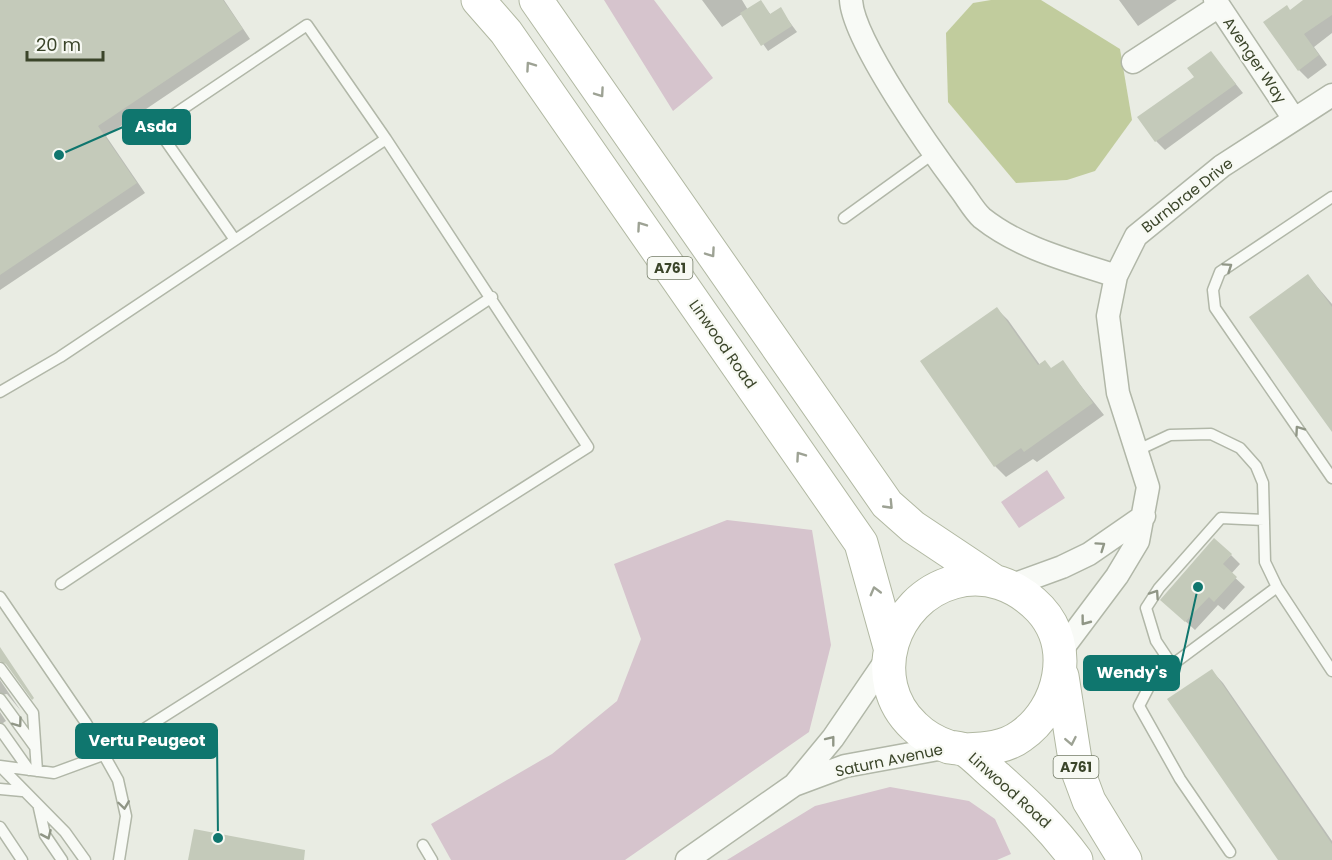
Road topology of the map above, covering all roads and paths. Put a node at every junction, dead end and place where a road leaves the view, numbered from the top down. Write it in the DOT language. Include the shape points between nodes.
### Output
graph roads {
  1 [pos="478,0"];
  2 [pos="851,0"];
  3 [pos="1217,3"];
  4 [pos="539,5"];
  5 [pos="1133,62"];
  6 [pos="1332,96"];
  7 [pos="1294,119"];
  8 [pos="386,139"];
  9 [pos="934,153"];
  10 [pos="1332,197"];
  11 [pos="844,218"];
  12 [pos="235,240"];
  13 [pos="1116,276"];
  14 [pos="492,297"];
  15 [pos="0,392"];
  16 [pos="1138,450"];
  17 [pos="1332,478"];
  18 [pos="1144,516"];
  19 [pos="1264,520"];
  20 [pos="1002,583"];
  21 [pos="61,584"];
  22 [pos="1277,587"];
  23 [pos="0,597"];
  24 [pos="889,652"];
  25 [pos="1060,657"];
  26 [pos="1172,665"];
  27 [pos="0,668"];
  28 [pos="1332,671"];
  29 [pos="0,699"];
  30 [pos="0,729"];
  31 [pos="35,747"];
  32 [pos="957,748"];
  33 [pos="103,755"];
  34 [pos="0,766"];
  35 [pos="33,770"];
  36 [pos="794,785"];
  37 [pos="0,789"];
  38 [pos="22,791"];
  39 [pos="39,807"];
  40 [pos="0,827"];
  41 [pos="423,844"];
  42 [pos="1230,852"];
  43 [pos="22,860"];
  44 [pos="62,860"];
  45 [pos="85,860"];
  46 [pos="119,860"];
  47 [pos="432,860"];
  48 [pos="687,860"];
  49 [pos="1076,860"];
  50 [pos="1125,860"];
  24 -- 1 [label="main road, Linwood Road / A761, one-way" via="861,543 506,32"];
  2 -- 9 [label="street" via="872,54"];
  3 -- 5 [label="street"];
  3 -- 7 [label="street, Avenger Way"];
  4 -- 20 [label="main road, A761, one-way" via="887,504 913,527"];
  6 -- 7 [label="street, Burnbrae Drive"];
  7 -- 13 [label="street, Burnbrae Drive" via="1222,166 1136,236"];
  8 -- 12 [label="lane"];
  8 -- 12 [label="lane" via="307,25 163,122 161,134"];
  8 -- 14 [label="lane"];
  9 -- 11 [label="lane"];
  9 -- 13 [label="street" via="981,218 1029,247"];
  17 -- 10 [label="lane, one-way" via="1215,308 1213,290 1220,272"];
  12 -- 15 [label="lane" via="60,357"];
  13 -- 16 [label="street, Burnbrae Drive" via="1108,316 1118,393"];
  14 -- 21 [label="lane"];
  14 -- 33 [label="lane" via="588,447"];
  16 -- 18 [label="street, Burnbrae Drive" via="1149,487"];
  16 -- 19 [label="lane" via="1170,435 1201,434 1211,434 1240,448 1256,466 1263,483"];
  20 -- 18 [label="street, one-way" via="1062,567 1089,554"];
  18 -- 25 [label="street, Burnbrae Drive, one-way" via="1137,541 1117,576"];
  19 -- 22 [label="lane" via="1266,562"];
  26 -- 19 [label="lane, one-way" via="1156,641 1146,608 1221,518"];
  20 -- 24 [label="main road" via="966,579 931,591 900,622"];
  20 -- 25 [label="main road" via="1041,610 1055,634"];
  22 -- 26 [label="lane"];
  22 -- 28 [label="lane"];
  23 -- 33 [label="lane" via="86,723"];
  24 -- 32 [label="main road" via="889,675 897,702 914,726"];
  36 -- 24 [label="street, Saturn Avenue, one-way" via="833,738"];
  25 -- 32 [label="main road" via="1056,691 1042,717 1020,737 994,748"];
  25 -- 50 [label="main road, A761, one-way" via="1076,766 1089,801"];
  26 -- 42 [label="lane" via="1153,679 1139,706 1180,779"];
  27 -- 31 [label="lane" via="33,713"];
  29 -- 31 [label="lane, one-way"];
  30 -- 35 [label="lane"];
  31 -- 35 [label="lane"];
  32 -- 36 [label="street, Saturn Avenue" via="845,766"];
  32 -- 49 [label="main road, Linwood Road" via="1054,829"];
  33 -- 35 [label="lane" via="54,773"];
  33 -- 46 [label="lane, one-way" via="124,797 126,816"];
  34 -- 35 [label="lane"];
  34 -- 38 [label="lane"];
  36 -- 48 [label="street, Saturn Avenue"];
  37 -- 38 [label="lane"];
  38 -- 39 [label="lane"];
  39 -- 44 [label="lane, one-way" via="45,835"];
  39 -- 45 [label="lane" via="65,832"];
  40 -- 43 [label="lane"];
  41 -- 47 [label="lane"];
}
